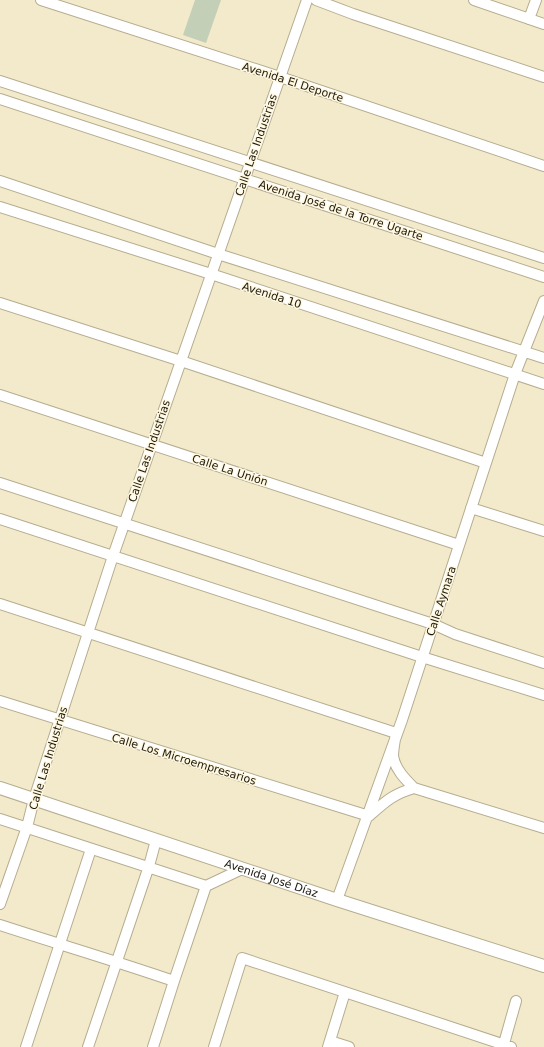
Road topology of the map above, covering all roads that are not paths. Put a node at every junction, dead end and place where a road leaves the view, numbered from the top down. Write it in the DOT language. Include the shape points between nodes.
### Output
graph roads {
  1 [pos="41,0"];
  2 [pos="307,0"];
  3 [pos="316,0"];
  4 [pos="474,0"];
  5 [pos="536,0"];
  6 [pos="529,19"];
  7 [pos="544,24"];
  8 [pos="544,76"];
  9 [pos="280,77"];
  10 [pos="0,81"];
  11 [pos="0,99"];
  12 [pos="250,162"];
  13 [pos="544,166"];
  14 [pos="244,179"];
  15 [pos="0,181"];
  16 [pos="0,207"];
  17 [pos="218,254"];
  18 [pos="544,258"];
  19 [pos="211,274"];
  20 [pos="544,277"];
  21 [pos="544,300"];
  22 [pos="0,303"];
  23 [pos="524,351"];
  24 [pos="544,358"];
  25 [pos="181,361"];
  26 [pos="515,374"];
  27 [pos="544,384"];
  28 [pos="0,396"];
  29 [pos="152,445"];
  30 [pos="486,463"];
  31 [pos="0,483"];
  32 [pos="471,508"];
  33 [pos="0,519"];
  34 [pos="124,523"];
  35 [pos="544,531"];
  36 [pos="459,545"];
  37 [pos="113,556"];
  38 [pos="0,604"];
  39 [pos="433,624"];
  40 [pos="87,632"];
  41 [pos="422,657"];
  42 [pos="544,663"];
  43 [pos="544,695"];
  44 [pos="0,701"];
  45 [pos="60,720"];
  46 [pos="396,733"];
  47 [pos="0,788"];
  48 [pos="414,788"];
  49 [pos="34,799"];
  50 [pos="368,816"];
  51 [pos="0,819"];
  52 [pos="27,827"];
  53 [pos="544,828"];
  54 [pos="156,840"];
  55 [pos="91,849"];
  56 [pos="149,866"];
  57 [pos="242,869"];
  58 [pos="206,886"];
  59 [pos="337,900"];
  60 [pos="0,904"];
  61 [pos="0,925"];
  62 [pos="59,945"];
  63 [pos="116,961"];
  64 [pos="544,966"];
  65 [pos="174,981"];
  66 [pos="345,992"];
  67 [pos="516,1001"];
  68 [pos="329,1044"];
  69 [pos="506,1046"];
  70 [pos="26,1047"];
  71 [pos="88,1047"];
  72 [pos="153,1047"];
  73 [pos="214,1047"];
  74 [pos="349,1047"];
  1 -- 9 [label="street, Avenida El Deporte"];
  2 -- 9 [label="street, Calle Las Industrias"];
  3 -- 8 [label="street"];
  4 -- 6 [label="street"];
  5 -- 6 [label="street"];
  6 -- 7 [label="street"];
  9 -- 12 [label="street, Calle Las Industrias"];
  9 -- 13 [label="street, Avenida El Deporte"];
  10 -- 12 [label="street, Avenida José de la Torre Ugarte"];
  11 -- 14 [label="street, Avenida José de la Torre Ugarte"];
  12 -- 14 [label="street, Calle Las Industrias"];
  12 -- 18 [label="street, Avenida José de la Torre Ugarte"];
  14 -- 17 [label="street, Calle Las Industrias"];
  14 -- 20 [label="street, Avenida José de la Torre Ugarte"];
  15 -- 17 [label="street, Avenida 10"];
  16 -- 19 [label="street, Avenida 10"];
  17 -- 19 [label="street, Calle Las Industrias"];
  17 -- 23 [label="street, Avenida 10"];
  19 -- 25 [label="street, Calle Las Industrias"];
  19 -- 26 [label="street, Avenida 10"];
  21 -- 23 [label="street, Calle Aymara"];
  22 -- 25 [label="street"];
  23 -- 24 [label="street, Avenida 10"];
  23 -- 26 [label="street, Calle Aymara"];
  25 -- 29 [label="street, Calle Las Industrias"];
  25 -- 30 [label="street"];
  26 -- 27 [label="street, Avenida 10"];
  26 -- 30 [label="street, Calle Aymara"];
  28 -- 29 [label="street, Calle La Unión"];
  29 -- 34 [label="street, Calle Las Industrias"];
  29 -- 36 [label="street, Calle La Unión"];
  30 -- 32 [label="street, Calle Aymara"];
  31 -- 34 [label="street"];
  32 -- 35 [label="street"];
  32 -- 36 [label="street, Calle Aymara"];
  33 -- 37 [label="street"];
  34 -- 37 [label="street, Calle Las Industrias"];
  34 -- 39 [label="street"];
  36 -- 39 [label="street, Calle Aymara"];
  37 -- 40 [label="street, Calle Las Industrias"];
  37 -- 41 [label="street"];
  38 -- 40 [label="street"];
  39 -- 41 [label="street, Calle Aymara"];
  39 -- 42 [label="street" via="455,634"];
  40 -- 45 [label="street, Calle Las Industrias"];
  40 -- 46 [label="street"];
  41 -- 43 [label="street"];
  41 -- 46 [label="street, Calle Aymara"];
  44 -- 45 [label="street, Calle Los Microempresarios"];
  45 -- 49 [label="street, Calle Las Industrias"];
  45 -- 50 [label="street, Calle Los Microempresarios"];
  46 -- 48 [label="street" via="393,756 402,776"];
  46 -- 50 [label="street, Calle Aymara"];
  47 -- 49 [label="street, Avenida José Díaz"];
  48 -- 50 [label="street" via="390,798"];
  48 -- 53 [label="street"];
  49 -- 52 [label="street, Calle Las Industrias"];
  49 -- 54 [label="street, Avenida José Díaz"];
  50 -- 59 [label="street, Calle Aymara"];
  51 -- 52 [label="street"];
  52 -- 55 [label="street"];
  52 -- 60 [label="street, Calle Las Industrias"];
  54 -- 56 [label="street"];
  54 -- 57 [label="street, Avenida José Díaz"];
  55 -- 56 [label="street"];
  55 -- 62 [label="street"];
  56 -- 58 [label="street"];
  56 -- 63 [label="street"];
  57 -- 58 [label="street"];
  57 -- 59 [label="street, Avenida José Díaz"];
  58 -- 65 [label="street"];
  59 -- 64 [label="street, Avenida José Díaz"];
  61 -- 62 [label="street"];
  62 -- 63 [label="street"];
  62 -- 70 [label="street"];
  63 -- 65 [label="street"];
  63 -- 71 [label="street"];
  65 -- 72 [label="street"];
  66 -- 68 [label="street"];
  66 -- 69 [label="street"];
  66 -- 73 [label="street" via="242,958"];
  67 -- 69 [label="street"];
  68 -- 74 [label="street"];
}
